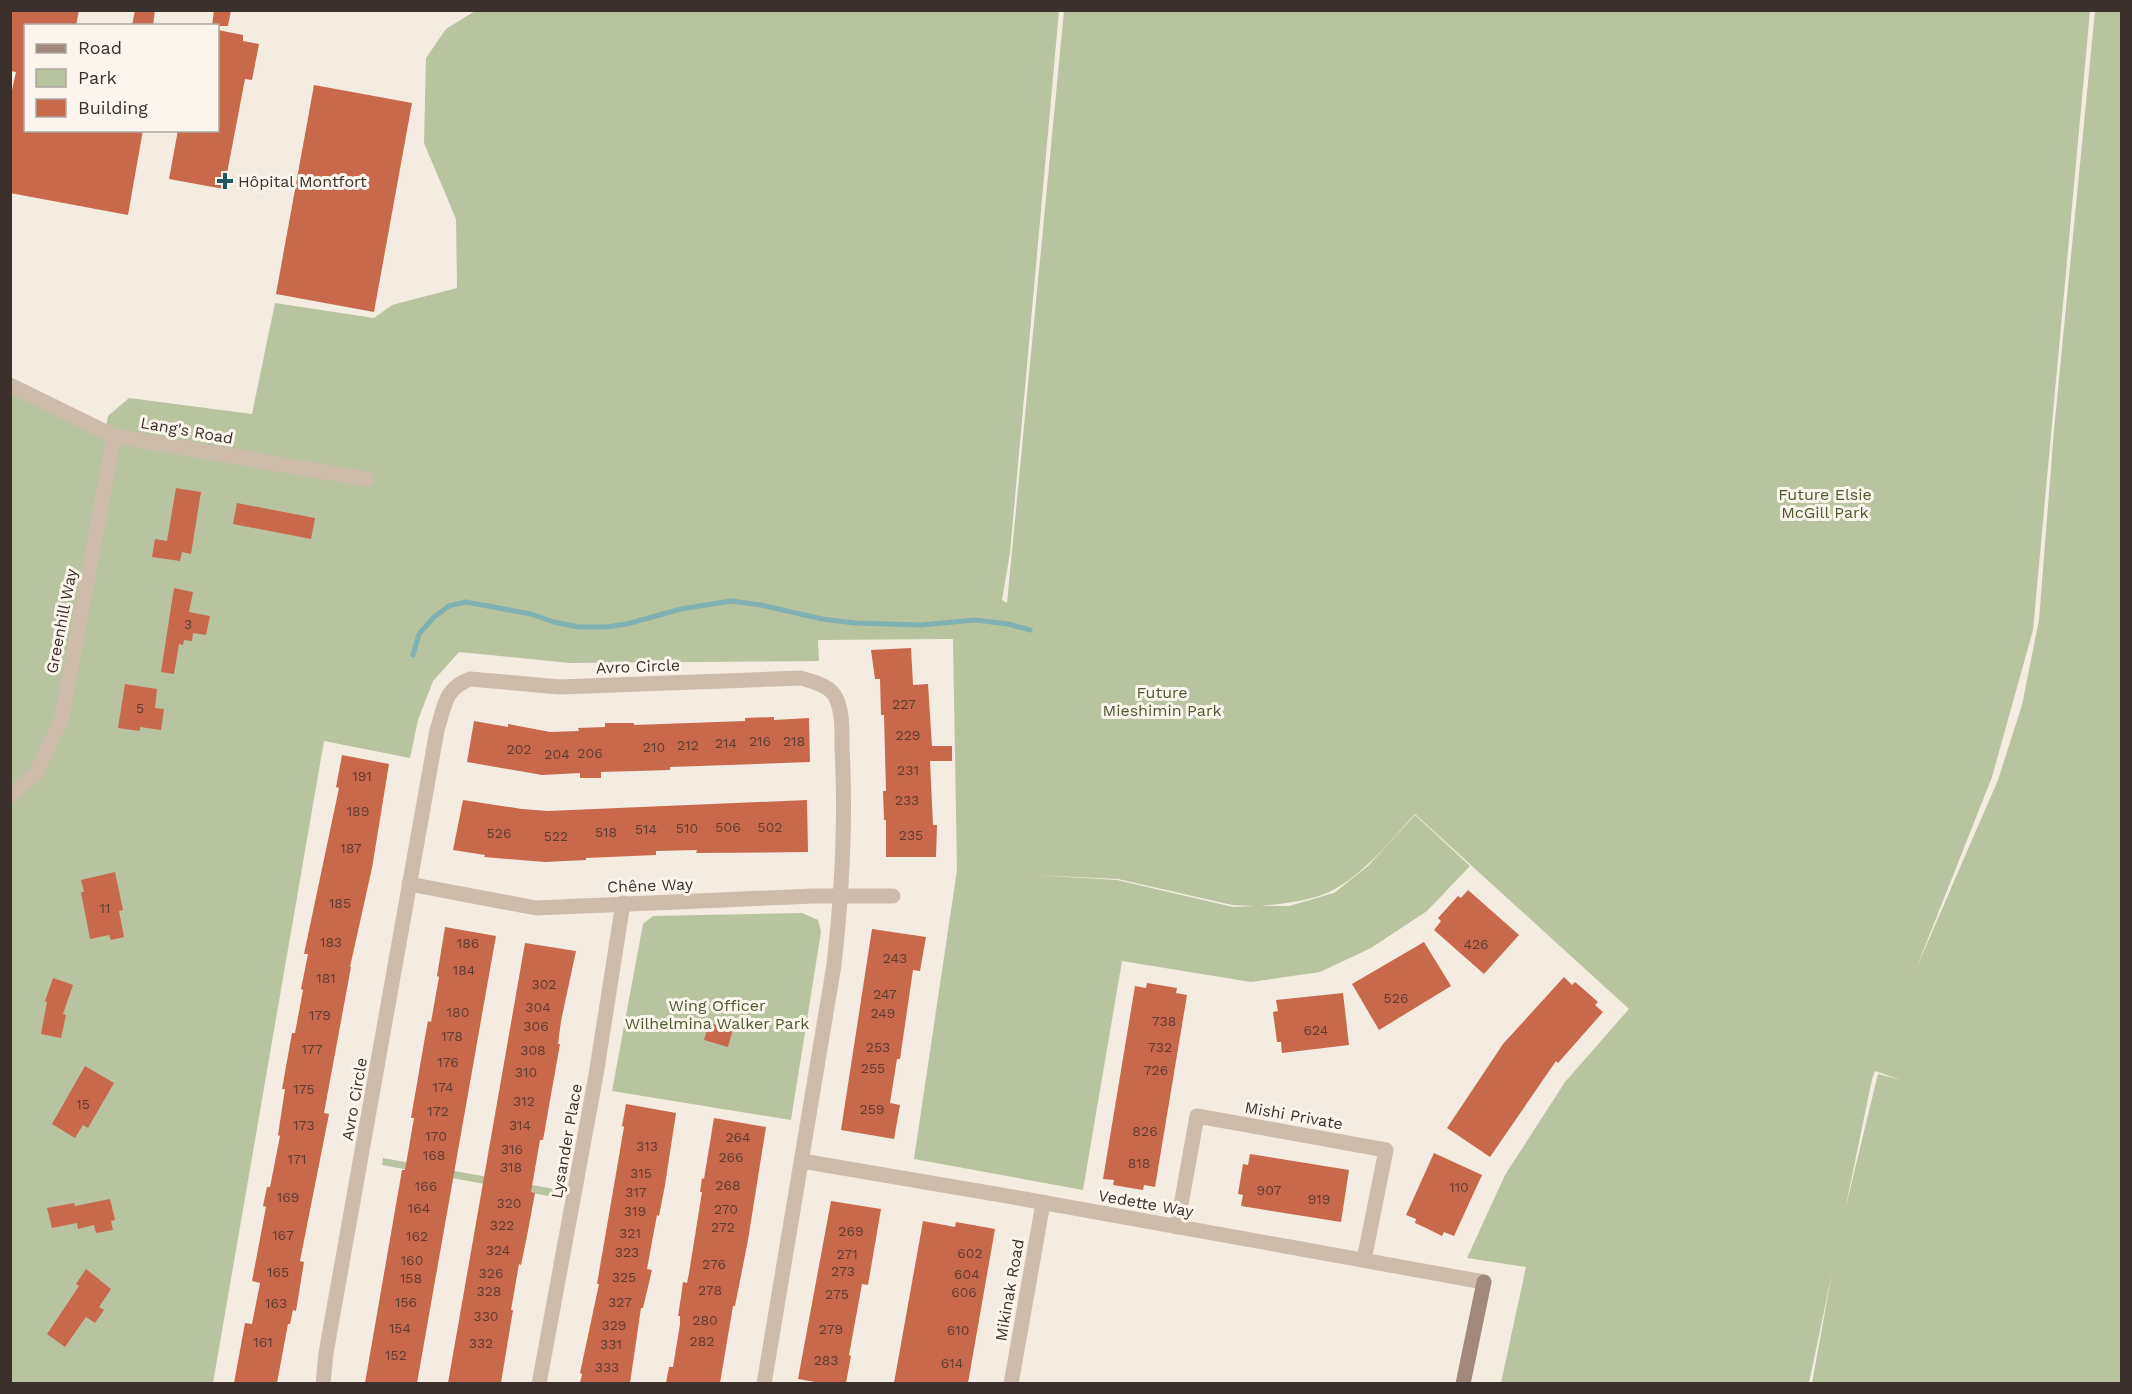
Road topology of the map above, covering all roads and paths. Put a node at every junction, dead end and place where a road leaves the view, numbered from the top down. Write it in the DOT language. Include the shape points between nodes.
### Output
graph roads {
  1 [pos="10,385"];
  2 [pos="114,436"];
  3 [pos="367,479"];
  4 [pos="10,796"];
  5 [pos="409,884"];
  6 [pos="842,896"];
  7 [pos="893,896"];
  8 [pos="623,903"];
  9 [pos="802,1161"];
  10 [pos="1043,1203"];
  11 [pos="1177,1227"];
  12 [pos="1365,1260"];
  13 [pos="323,1383"];
  14 [pos="539,1383"];
  15 [pos="764,1383"];
  16 [pos="1011,1383"];
  17 [pos="1463,1383"];
  1 -- 2 [label="street, Lang's Road"];
  2 -- 3 [label="street, Lang's Road"];
  2 -- 4 [label="street, Greenhill Way" via="62,717 37,772"];
  5 -- 6 [label="street, Avro Circle" via="436,730 450,690 459,683 470,679 560,687 801,678 822,684 836,696 841,713"];
  5 -- 8 [label="street, Chêne Way" via="536,908"];
  5 -- 13 [label="street, Avro Circle"];
  6 -- 7 [label="street, Chêne Way"];
  6 -- 8 [label="street, Chêne Way"];
  6 -- 9 [label="street, Avro Circle"];
  8 -- 14 [label="street, Lysander Place" via="596,1075"];
  9 -- 10 [label="street, Vedette Way"];
  9 -- 15 [label="street, Avro Circle"];
  10 -- 11 [label="street, Vedette Way"];
  10 -- 16 [label="street, Mikinak Road"];
  11 -- 12 [label="street, Vedette Way"];
  11 -- 12 [label="street, Mishi Private" via="1197,1116 1386,1150"];
  12 -- 17 [label="street, Vedette Way" via="1484,1282"];
}
